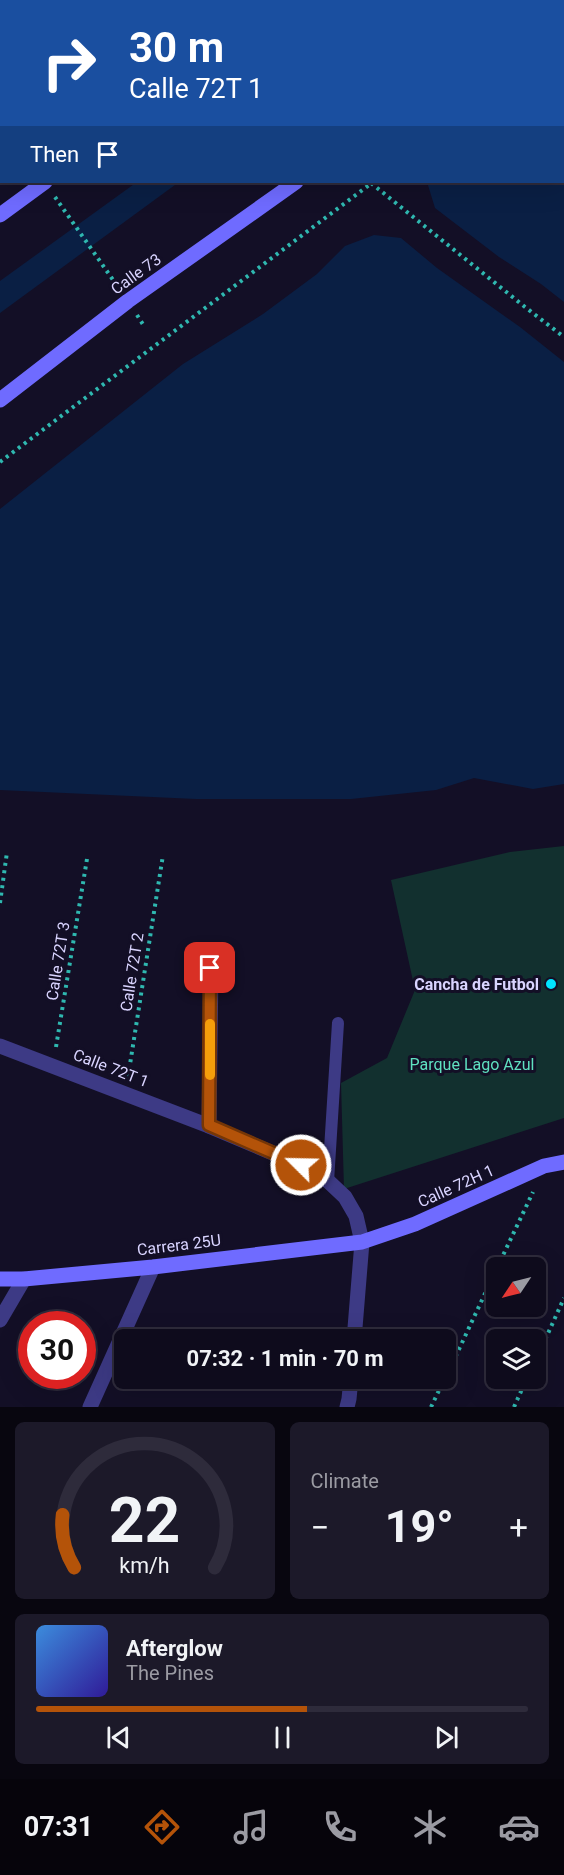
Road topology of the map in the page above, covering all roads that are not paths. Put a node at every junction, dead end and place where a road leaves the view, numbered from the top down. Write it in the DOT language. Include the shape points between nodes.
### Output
graph roads {
  1 [pos="295,183"];
  2 [pos="42,186"];
  3 [pos="0,215"];
  4 [pos="0,400"];
  5 [pos="210,968"];
  6 [pos="338,1023"];
  7 [pos="0,1046"];
  8 [pos="209,1125"];
  9 [pos="564,1162"];
  10 [pos="328,1181"];
  11 [pos="362,1242"];
  12 [pos="153,1267"];
  13 [pos="24,1279"];
  14 [pos="0,1280"];
  15 [pos="0,1320"];
  16 [pos="355,1329"];
  17 [pos="352,1389"];
  18 [pos="353,1404"];
  19 [pos="90,1407"];
  1 -- 4 [label="street, Calle 73" via="128,301"];
  2 -- 3 [label="street"];
  5 -- 8 [label="street"];
  6 -- 10 [label="lane"];
  7 -- 8 [label="street, Calle 72T 1"];
  8 -- 10 [label="street, Calle 72T 1"];
  9 -- 11 [label="street, Calle 72H 1" via="544,1166 415,1224"];
  10 -- 11 [label="street, Calle 72T 1" via="345,1197 356,1216"];
  11 -- 12 [label="street, Carrera 25U"];
  11 -- 16 [label="street, Calle 72T 1"];
  12 -- 13 [label="street, Carrera 25U"];
  12 -- 19 [label="street"];
  13 -- 14 [label="street, Carrera 25U"];
  13 -- 15 [label="street"];
  17 -- 18 [label="street"];
}
